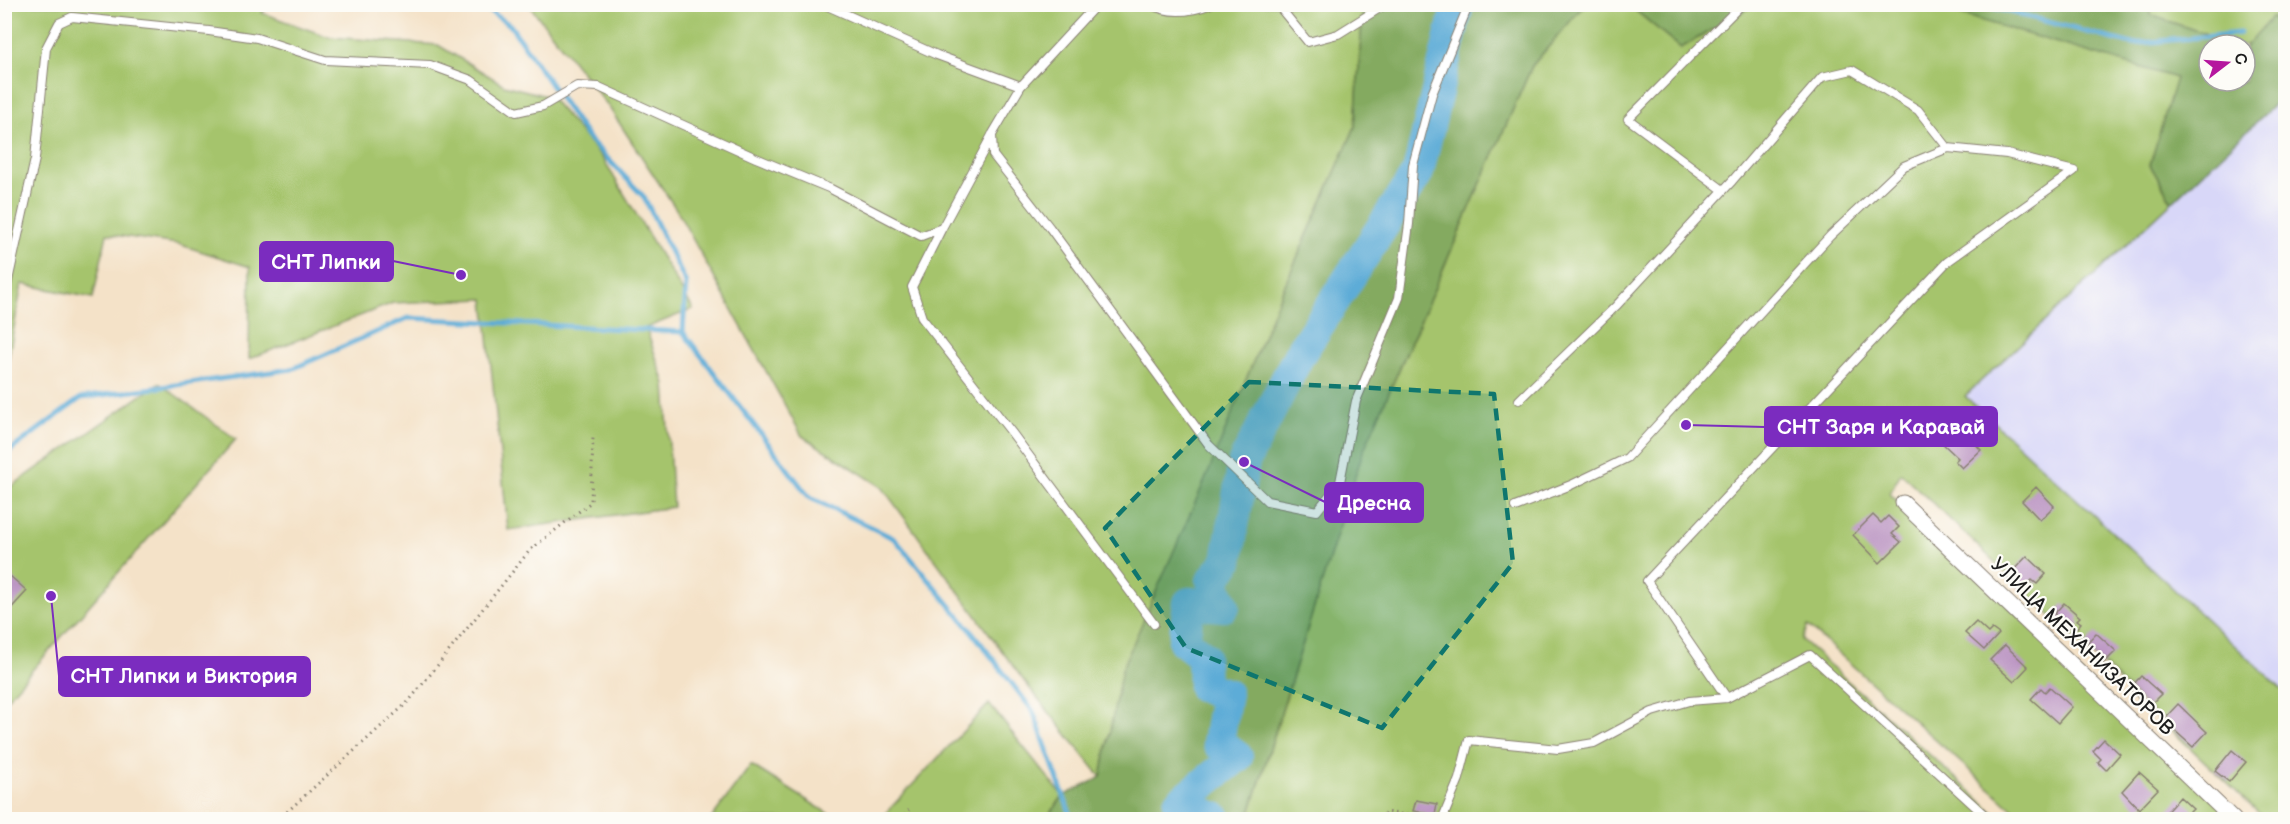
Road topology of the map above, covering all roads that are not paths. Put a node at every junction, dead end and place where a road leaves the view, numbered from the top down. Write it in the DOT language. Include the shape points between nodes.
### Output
graph roads {
  1 [pos="823,4"];
  2 [pos="1097,4"];
  3 [pos="1150,4"];
  4 [pos="1211,4"];
  5 [pos="1277,4"];
  6 [pos="1386,4"];
  7 [pos="1470,4"];
  8 [pos="1742,4"];
  9 [pos="1021,86"];
  10 [pos="992,135"];
  11 [pos="1948,148"];
  12 [pos="1723,190"];
  13 [pos="942,228"];
  14 [pos="4,299"];
  15 [pos="1520,400"];
  16 [pos="1903,503"];
  17 [pos="1515,507"];
  18 [pos="1154,624"];
  19 [pos="1727,698"];
  20 [pos="1442,819"];
  21 [pos="1990,819"];
  22 [pos="2234,819"];
  1 -- 9 [label="lane" via="937,55"];
  2 -- 9 [label="lane"];
  3 -- 4 [label="lane" via="1191,12"];
  5 -- 6 [label="lane" via="1308,42 1338,34"];
  7 -- 10 [label="lane" via="1432,94 1413,165 1399,298 1356,401 1340,482 1317,511 1267,501 1209,445 993,155"];
  8 -- 12 [label="lane" via="1628,119"];
  9 -- 10 [label="lane"];
  10 -- 13 [label="lane"];
  11 -- 12 [label="lane" via="1918,110 1852,70 1822,77"];
  11 -- 17 [label="lane" via="1904,166 1830,236 1628,458"];
  11 -- 19 [label="lane" via="2007,154 2074,171 1947,262 1647,581"];
  12 -- 15 [label="lane" via="1616,306"];
  13 -- 14 [label="lane" via="921,236 831,189 599,87 577,86 543,106 516,112 471,80 430,64 325,60 256,38 72,17 59,23 46,48 35,159"];
  13 -- 18 [label="lane" via="912,287 922,318"];
  16 -- 22 [label="street, УЛИЦА МЕХАНИЗАТОРОВ"];
  19 -- 20 [label="lane" via="1689,701 1652,712 1585,745 1558,749 1469,740 1459,779"];
  19 -- 21 [label="lane" via="1810,654"];
}
